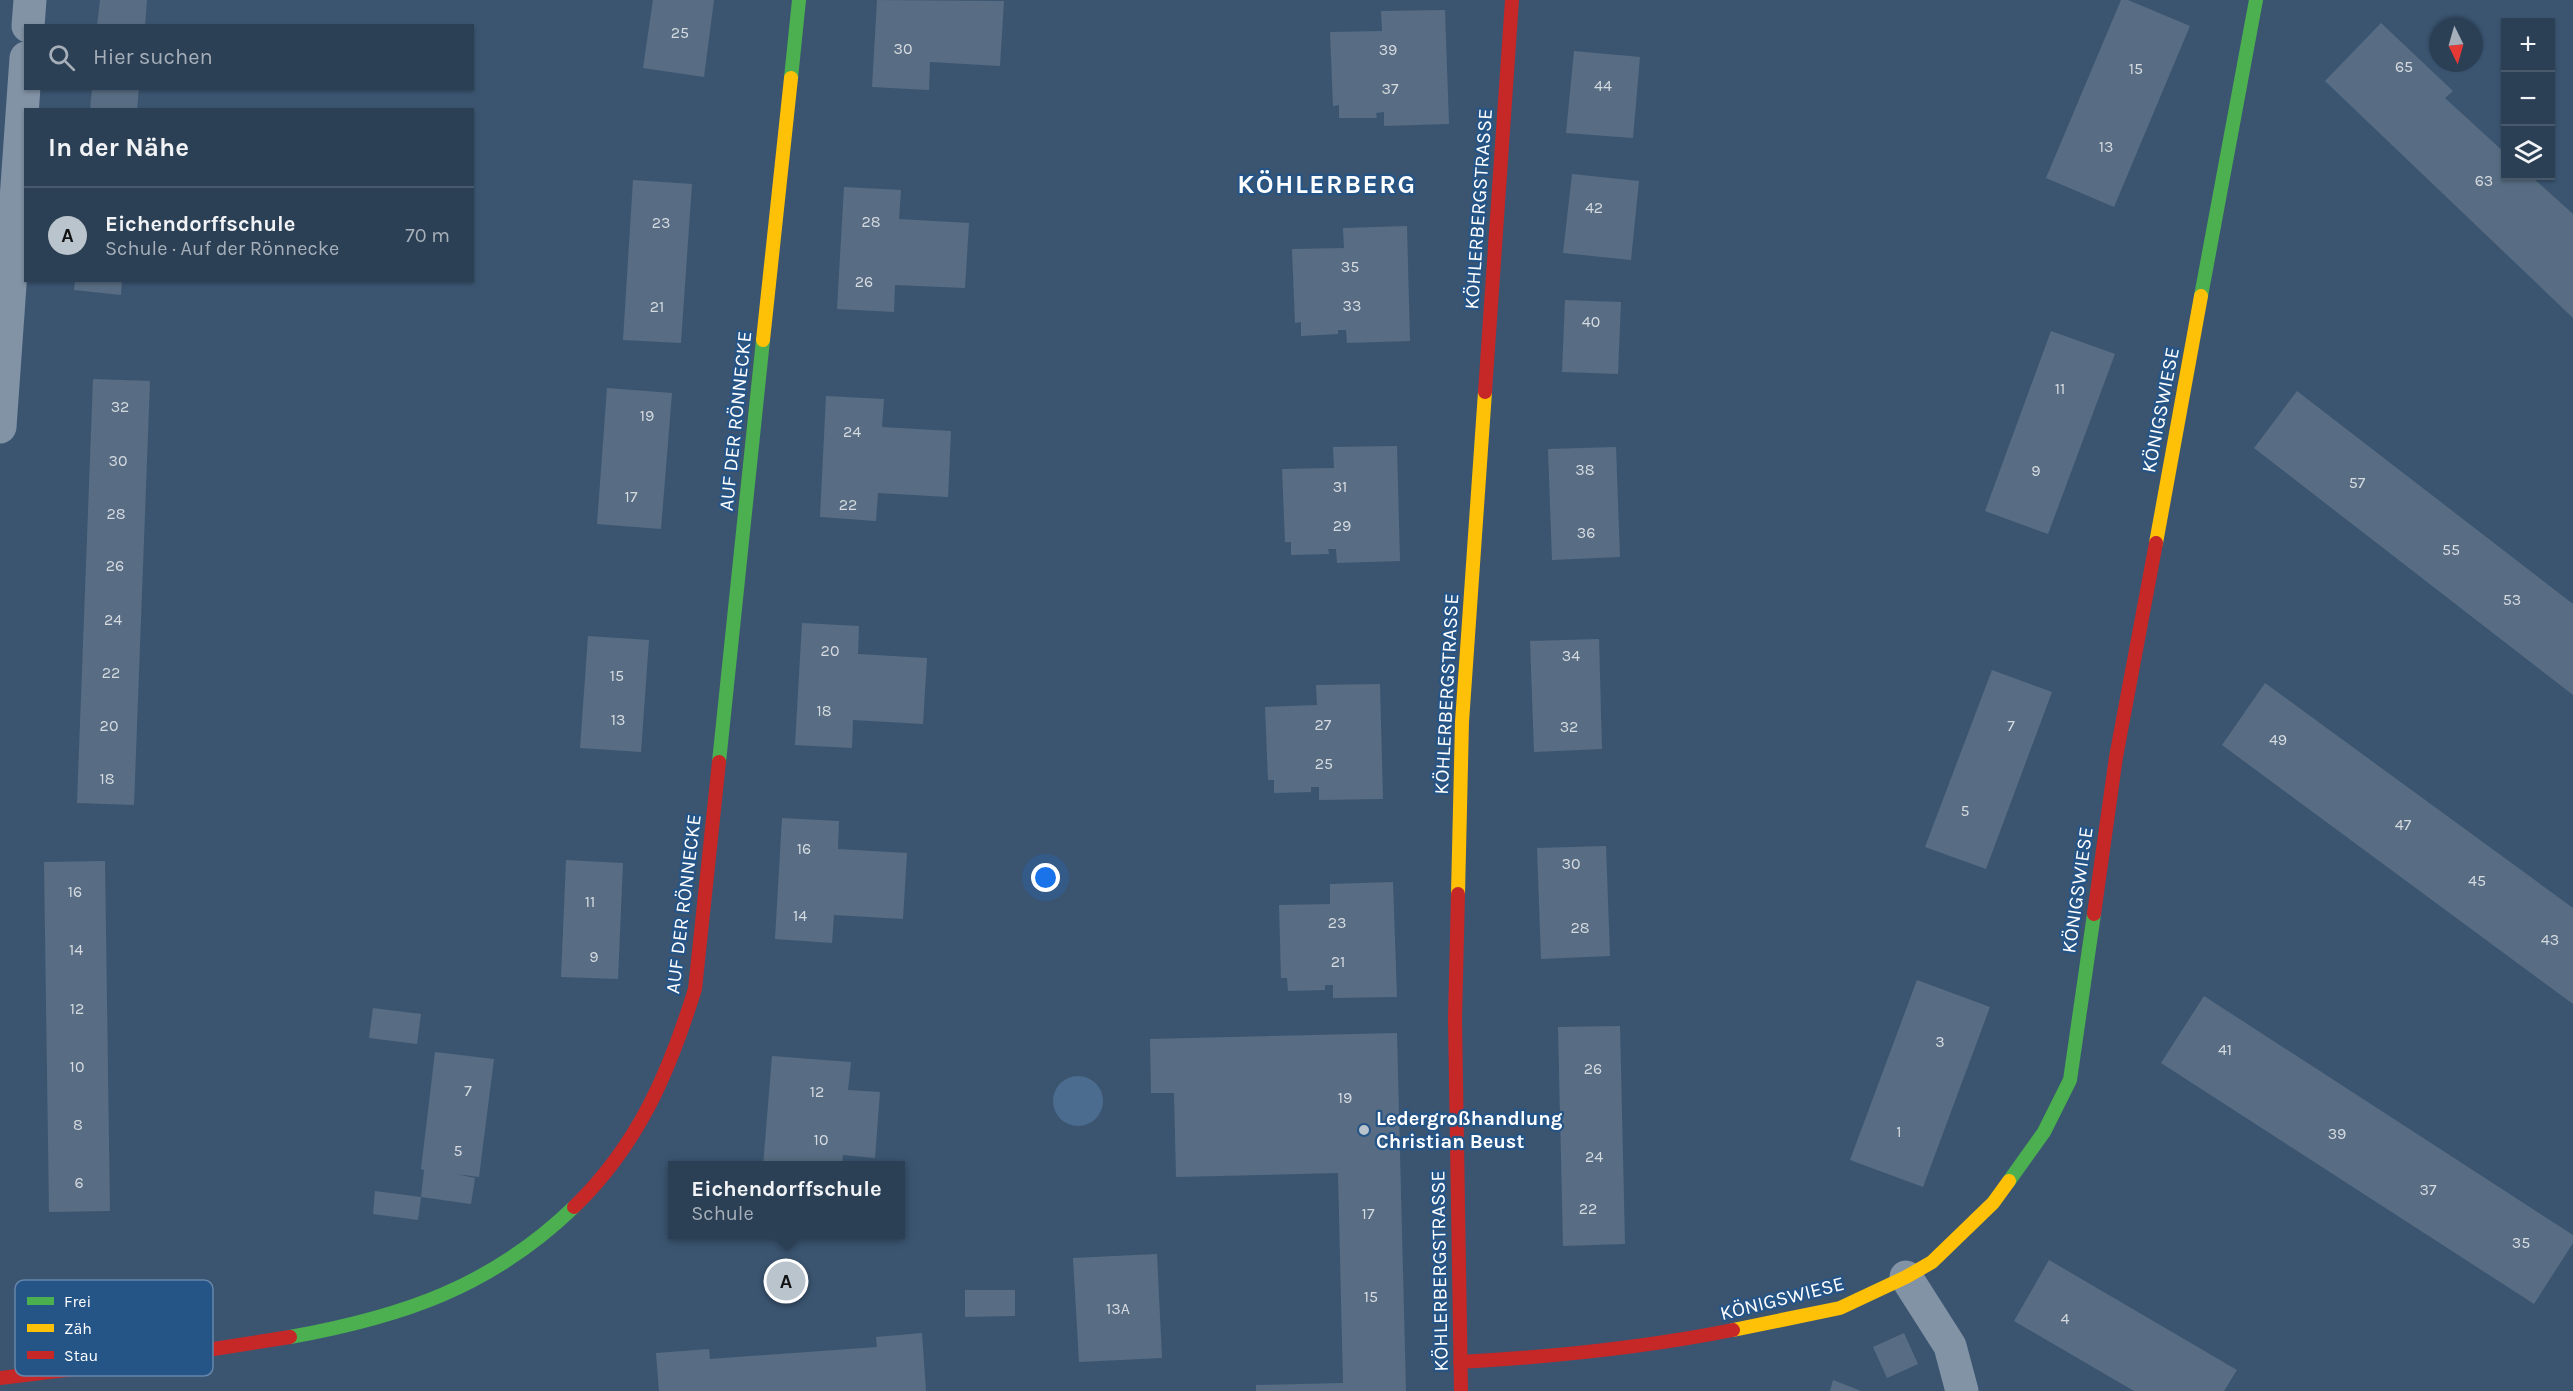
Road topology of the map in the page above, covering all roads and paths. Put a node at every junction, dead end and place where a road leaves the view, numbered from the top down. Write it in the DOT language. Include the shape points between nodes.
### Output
graph roads {
  1 [pos="30,0"];
  2 [pos="799,0"];
  3 [pos="1512,0"];
  4 [pos="2256,0"];
  5 [pos="28,24"];
  6 [pos="24,86"];
  7 [pos="0,427"];
  8 [pos="1906,1278"];
  9 [pos="213,1350"];
  10 [pos="1460,1362"];
  11 [pos="16,1376"];
  12 [pos="0,1378"];
  13 [pos="1461,1391"];
  14 [pos="1962,1391"];
  1 -- 5 [label="street"];
  2 -- 9 [label="street, AUF DER RÖNNECKE" via="695,989 678,1047 656,1097 623,1153 580,1202 540,1239 490,1272 422,1305 332,1330"];
  3 -- 10 [label="street, KÖHLERBERGSTRASSE" via="1462,722 1455,1020"];
  4 -- 8 [label="street, KÖNIGSWIESE" via="2116,757 2070,1080 2044,1132 1993,1203 1932,1262"];
  6 -- 7 [label="street"];
  8 -- 10 [label="street, KÖNIGSWIESE" via="1840,1308 1761,1326 1664,1344 1556,1357"];
  8 -- 14 [label="street" via="1950,1346"];
  10 -- 13 [label="street, KÖHLERBERGSTRASSE"];
  11 -- 12 [label="street, AUF DER RÖNNECKE"];
}
